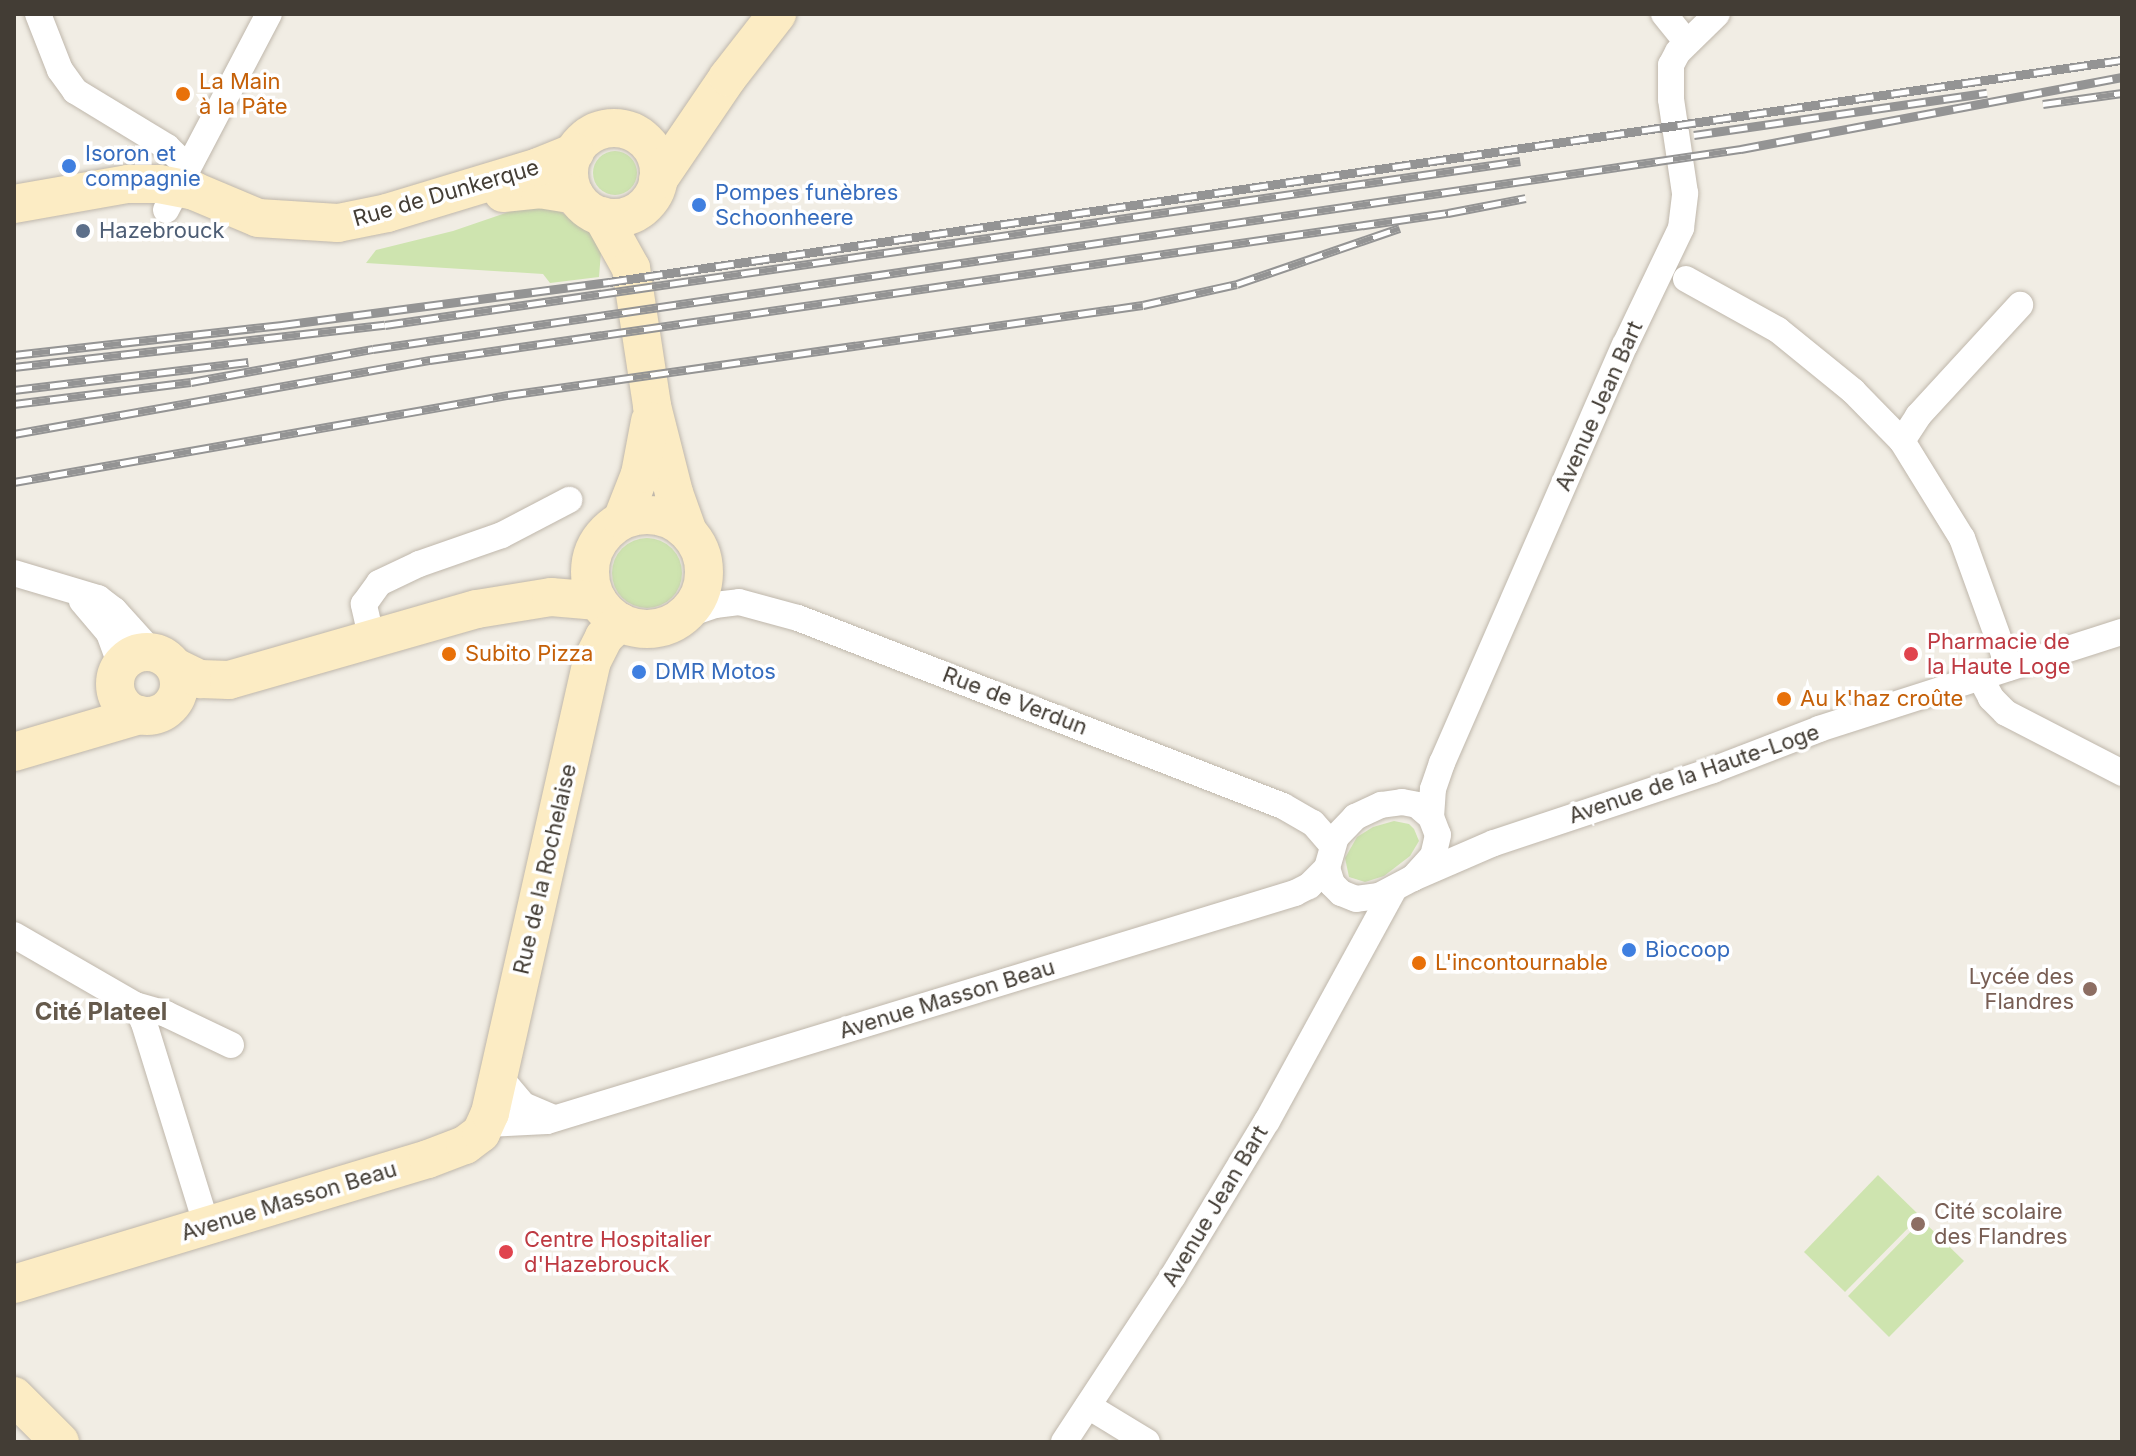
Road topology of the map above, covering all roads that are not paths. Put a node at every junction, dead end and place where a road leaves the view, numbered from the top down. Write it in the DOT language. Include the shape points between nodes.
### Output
graph roads {
  1 [pos="38,14"];
  2 [pos="269,14"];
  3 [pos="777,14"];
  4 [pos="1664,14"];
  5 [pos="1717,14"];
  6 [pos="1687,42"];
  7 [pos="728,77"];
  8 [pos="637,134"];
  9 [pos="575,152"];
  10 [pos="178,188"];
  11 [pos="654,189"];
  12 [pos="14,204"];
  13 [pos="589,206"];
  14 [pos="631,268"];
  15 [pos="1686,279"];
  16 [pos="2020,305"];
  17 [pos="652,406"];
  18 [pos="1902,441"];
  19 [pos="569,500"];
  20 [pos="688,532"];
  21 [pos="609,533"];
  22 [pos="14,573"];
  23 [pos="477,609"];
  24 [pos="609,612"];
  25 [pos="683,616"];
  26 [pos="2122,632"];
  27 [pos="372,640"];
  28 [pos="2009,668"];
  29 [pos="1980,677"];
  30 [pos="145,683"];
  31 [pos="14,739"];
  32 [pos="14,752"];
  33 [pos="1442,763"];
  34 [pos="2122,773"];
  35 [pos="1389,804"];
  36 [pos="1434,824"];
  37 [pos="1494,843"];
  38 [pos="1330,856"];
  39 [pos="1404,884"];
  40 [pos="1345,896"];
  41 [pos="14,935"];
  42 [pos="1354,963"];
  43 [pos="135,1005"];
  44 [pos="231,1045"];
  45 [pos="498,1075"];
  46 [pos="559,1117"];
  47 [pos="487,1124"];
  48 [pos="207,1226"];
  49 [pos="14,1284"];
  50 [pos="14,1396"];
  51 [pos="1088,1406"];
  52 [pos="60,1442"];
  53 [pos="1064,1442"];
  54 [pos="1147,1442"];
  1 -- 10 [label="street" via="75,91 167,147"];
  2 -- 10 [label="street"];
  3 -- 7 [label="main road"];
  4 -- 6 [label="street"];
  5 -- 6 [label="street"];
  6 -- 33 [label="street, Avenue Jean Bart" via="1670,73 1685,193 1681,228"];
  7 -- 8 [label="main road" via="677,115"];
  7 -- 11 [label="main road"];
  8 -- 9 [label="main road" via="602,130"];
  8 -- 11 [label="main road" via="654,154"];
  9 -- 10 [label="main road, Rue de Dunkerque" via="338,223 258,218"];
  9 -- 13 [label="main road" via="569,172"];
  10 -- 12 [label="main road" via="139,183"];
  10 -- 13 [label="main road, Rue de Dunkerque" via="253,234 317,239 376,230 518,190 549,189"];
  11 -- 13 [label="main road" via="629,215"];
  11 -- 14 [label="main road"];
  13 -- 14 [label="main road"];
  14 -- 17 [label="main road"];
  15 -- 18 [label="street" via="1778,330 1860,398"];
  16 -- 18 [label="street" via="1918,416"];
  17 -- 20 [label="main road"];
  17 -- 21 [label="main road" via="643,460"];
  18 -- 28 [label="street" via="1962,538"];
  19 -- 27 [label="street" via="491,541 379,583 364,604"];
  20 -- 21 [label="main road" via="660,516 641,515"];
  20 -- 25 [label="main road" via="700,550 704,579"];
  21 -- 23 [label="main road" via="551,577"];
  21 -- 24 [label="main road" via="590,577"];
  22 -- 30 [label="street" via="67,588 102,623"];
  23 -- 24 [label="main road" via="551,597"];
  23 -- 27 [label="main road"];
  24 -- 25 [label="main road" via="653,629"];
  24 -- 45 [label="main road, Rue de la Rochelaise" via="592,661"];
  25 -- 38 [label="street, Rue de Verdun" via="739,602 798,618 1283,806 1313,823"];
  26 -- 28 [label="street, Avenue de la Haute-Loge"];
  27 -- 30 [label="main road" via="247,677"];
  28 -- 29 [label="street, Avenue de la Haute-Loge"];
  29 -- 34 [label="street" via="2006,713"];
  29 -- 37 [label="street, Avenue de la Haute-Loge"];
  30 -- 31 [label="main road" via="90,717"];
  30 -- 32 [label="main road"];
  33 -- 35 [label="street, Avenue Jean Bart"];
  33 -- 36 [label="street, Avenue Jean Bart" via="1433,789"];
  35 -- 36 [label="street" via="1413,803"];
  35 -- 38 [label="street" via="1355,817"];
  36 -- 37 [label="street, Avenue de la Haute-Loge" via="1456,842"];
  36 -- 39 [label="street" via="1433,856"];
  37 -- 39 [label="street, Avenue de la Haute-Loge"];
  38 -- 40 [label="street" via="1332,884"];
  38 -- 46 [label="street, Avenue Masson Beau" via="1309,886 1295,893"];
  39 -- 40 [label="street" via="1366,899"];
  39 -- 42 [label="street, Avenue Jean Bart"];
  40 -- 42 [label="street, Avenue Jean Bart" via="1355,922"];
  41 -- 43 [label="street"];
  42 -- 51 [label="street, Avenue Jean Bart" via="1261,1131"];
  43 -- 44 [label="street"];
  43 -- 48 [label="street"];
  45 -- 46 [label="street" via="523,1105"];
  45 -- 47 [label="main road, Rue de la Rochelaise"];
  46 -- 47 [label="street, Avenue Masson Beau"];
  47 -- 48 [label="main road, Avenue Masson Beau" via="471,1142 441,1155"];
  48 -- 49 [label="main road, Avenue Masson Beau"];
  50 -- 52 [label="main road"];
  51 -- 53 [label="street, Avenue Jean Bart"];
  51 -- 54 [label="street"];
}
